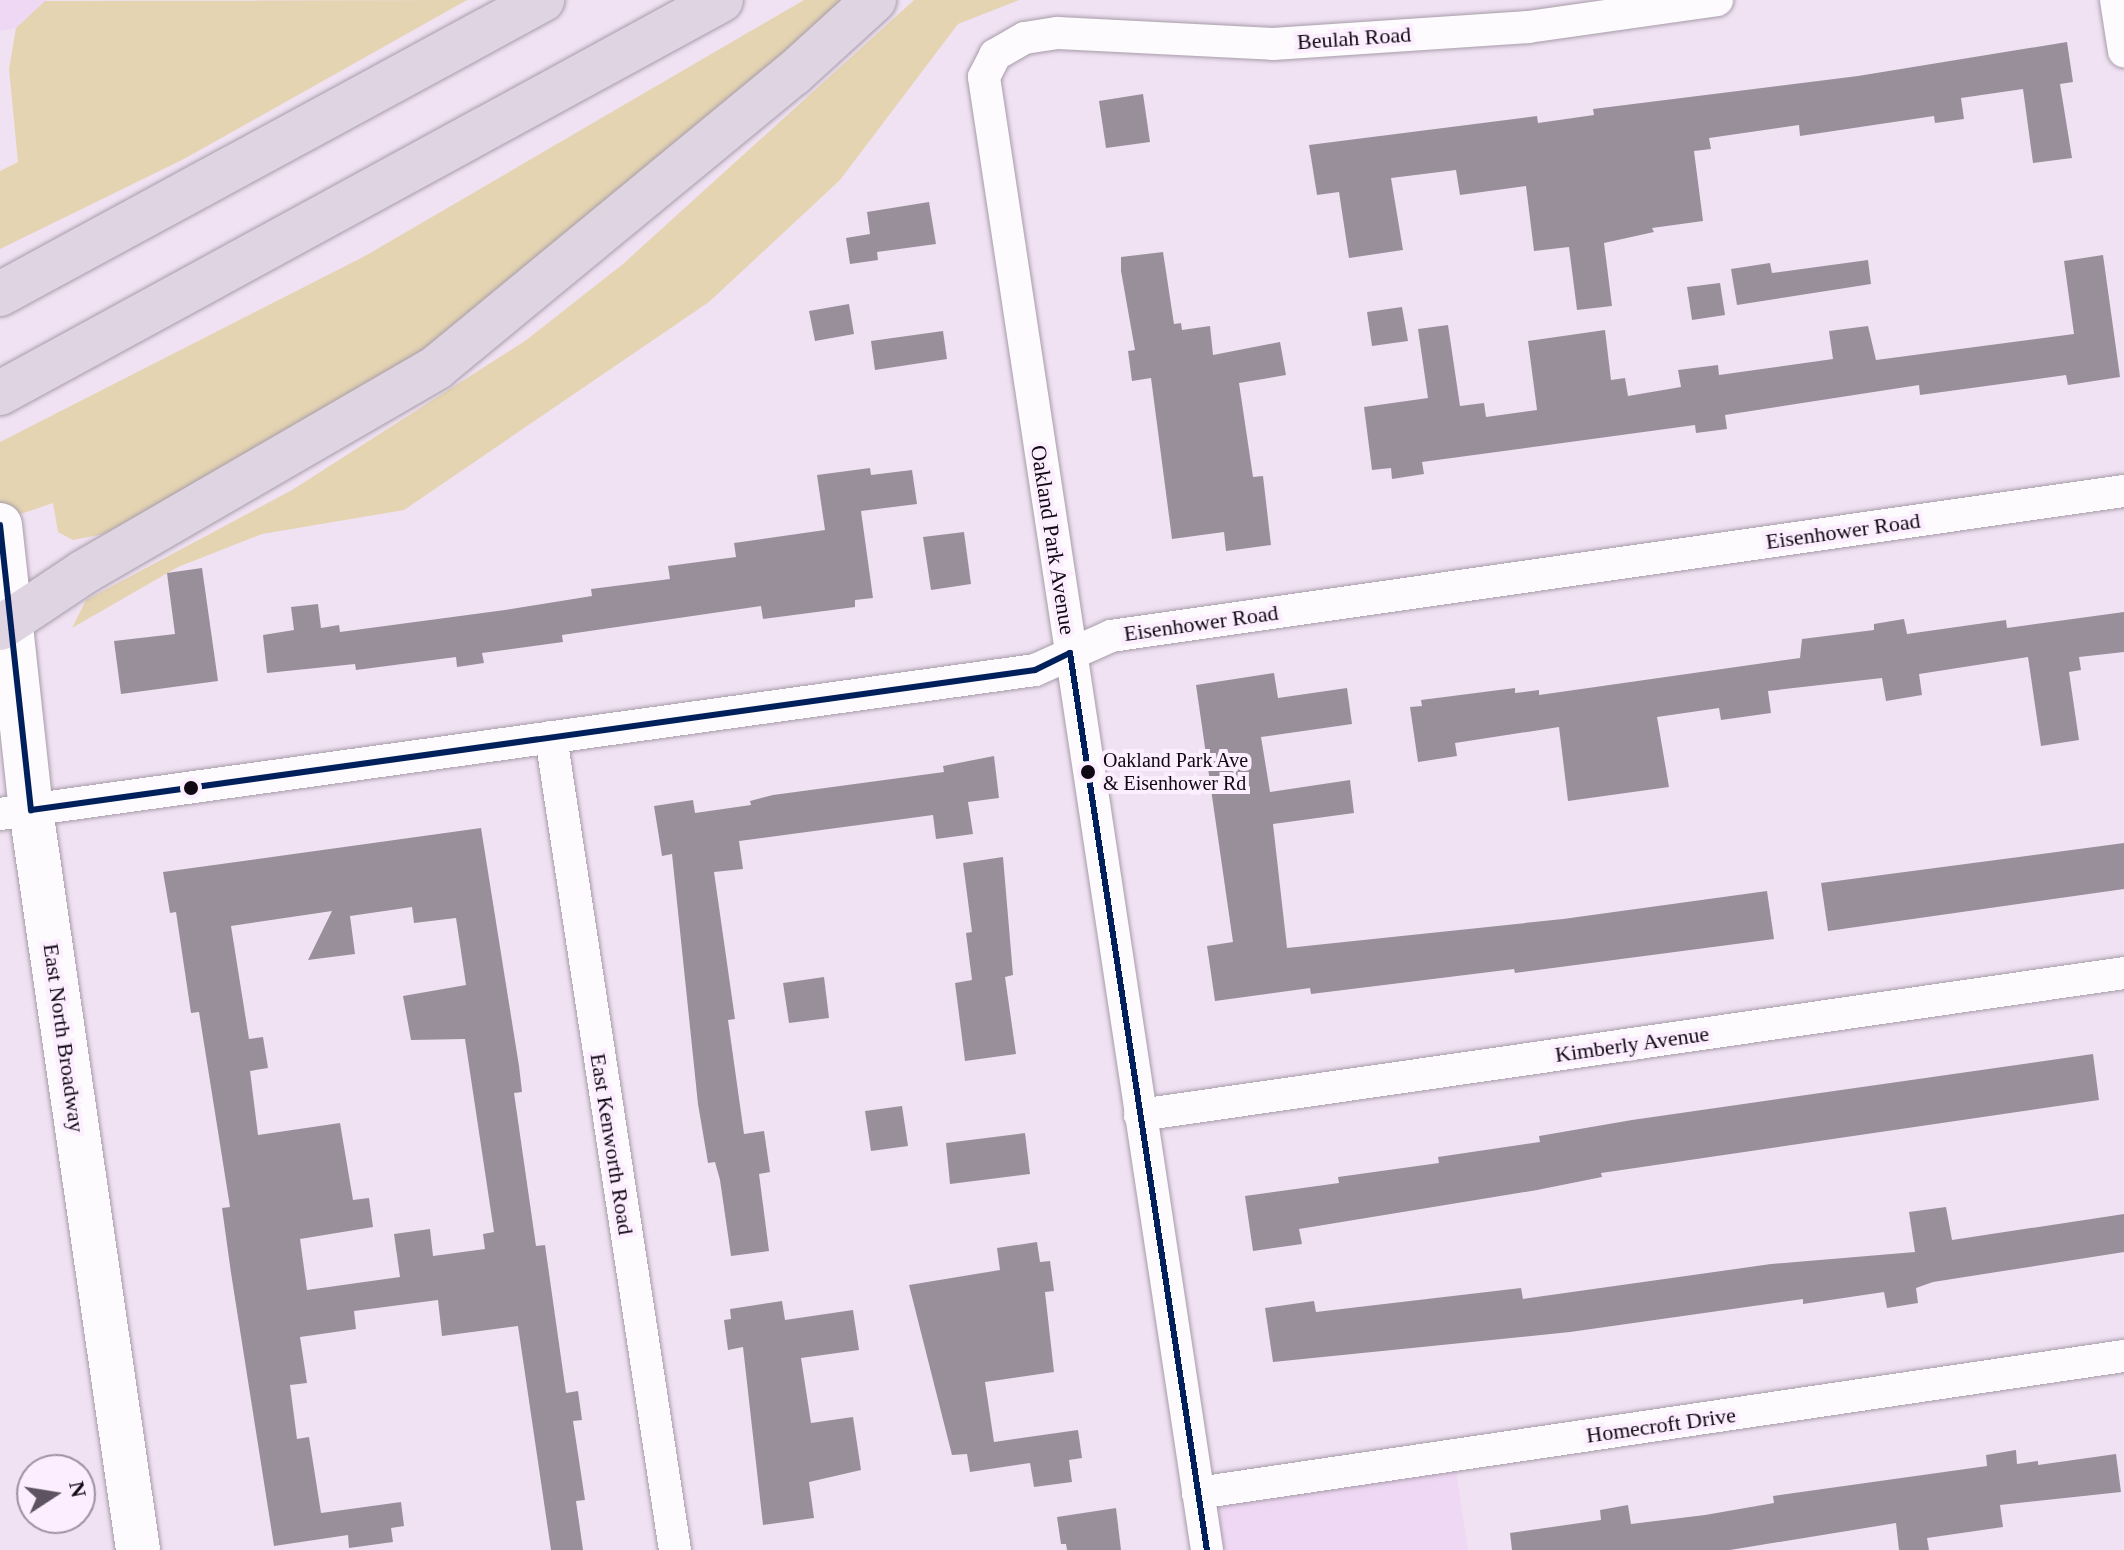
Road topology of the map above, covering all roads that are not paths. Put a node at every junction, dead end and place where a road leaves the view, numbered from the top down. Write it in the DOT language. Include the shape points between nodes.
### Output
graph roads {
  1 [pos="542,0"];
  2 [pos="721,0"];
  3 [pos="874,0"];
  4 [pos="1717,0"];
  5 [pos="2116,0"];
  6 [pos="2124,51"];
  7 [pos="995,55"];
  8 [pos="0,294"];
  9 [pos="0,393"];
  10 [pos="2124,491"];
  11 [pos="0,525"];
  12 [pos="5,627"];
  13 [pos="1070,653"];
  14 [pos="551,737"];
  15 [pos="16,812"];
  16 [pos="2124,973"];
  17 [pos="1140,1115"];
  18 [pos="2124,1356"];
  19 [pos="1198,1493"];
  20 [pos="138,1550"];
  21 [pos="675,1550"];
  22 [pos="1207,1550"];
  1 -- 8 [label="highway"];
  2 -- 9 [label="highway"];
  3 -- 12 [label="highway" via="793,74 437,367 84,572"];
  4 -- 7 [label="street, Beulah Road" via="1528,27 1273,44 1058,33 1025,38"];
  5 -- 6 [label="street"];
  7 -- 13 [label="street, Oakland Park Avenue" via="984,77 984,101"];
  10 -- 13 [label="street, Eisenhower Road" via="1111,636"];
  11 -- 12 [label="main road, East North Broadway"];
  12 -- 15 [label="main road, East North Broadway"];
  13 -- 14 [label="street, Eisenhower Road" via="1035,670"];
  13 -- 17 [label="street, Oakland Park Avenue"];
  14 -- 15 [label="street, Eisenhower Road"];
  14 -- 21 [label="street, East Kenworth Road"];
  15 -- 20 [label="main road, East North Broadway"];
  16 -- 17 [label="street, Kimberly Avenue"];
  17 -- 19 [label="street, Oakland Park Avenue"];
  18 -- 19 [label="street, Homecroft Drive"];
  19 -- 22 [label="street, Oakland Park Avenue"];
}
